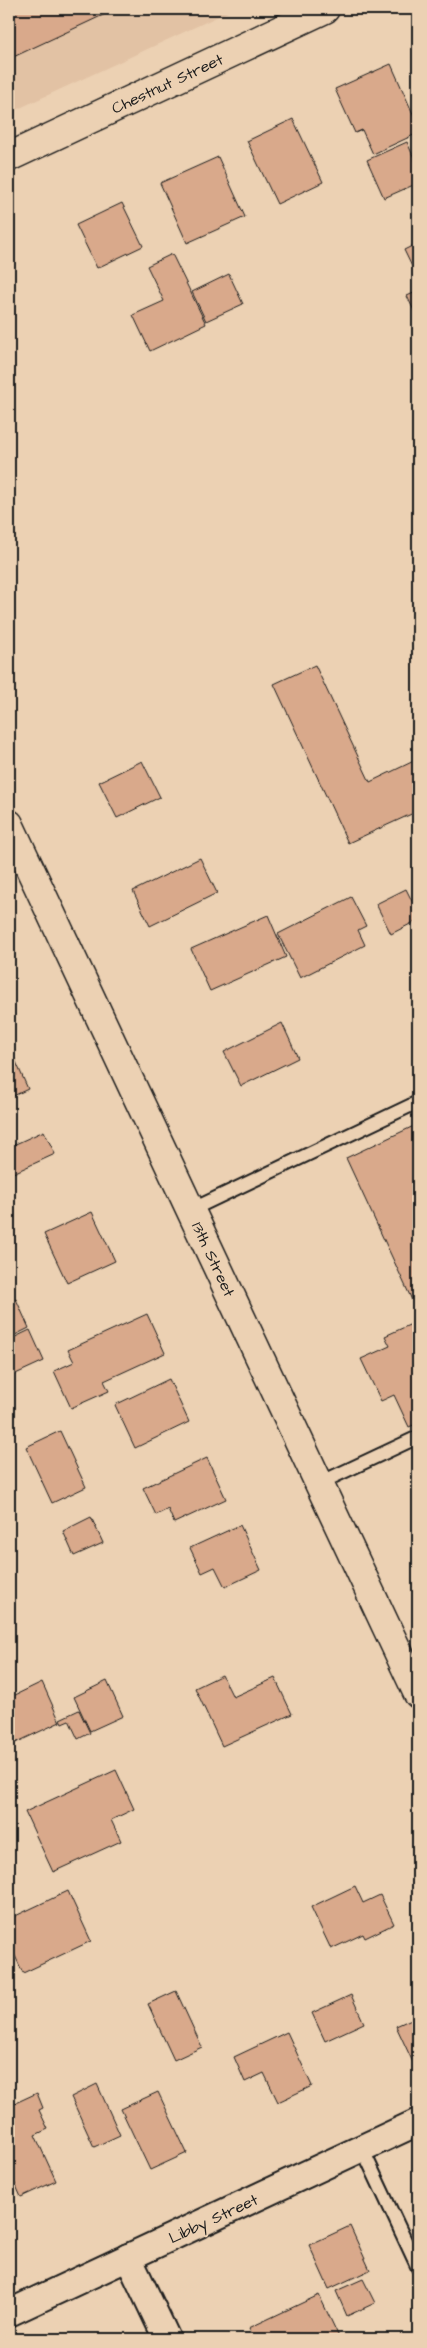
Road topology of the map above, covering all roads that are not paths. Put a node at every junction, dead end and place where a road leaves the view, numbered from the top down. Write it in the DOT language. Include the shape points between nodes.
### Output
graph roads {
  1 [pos="325,9"];
  2 [pos="9,157"];
  3 [pos="9,824"];
  4 [pos="418,1102"];
  5 [pos="190,1210"];
  6 [pos="418,1437"];
  7 [pos="320,1484"];
  8 [pos="418,1694"];
  9 [pos="418,2122"];
  10 [pos="362,2148"];
  11 [pos="128,2257"];
  12 [pos="418,2268"];
  13 [pos="9,2314"];
  14 [pos="167,2339"];
  1 -- 2 [label="main road, Chestnut Street"];
  3 -- 5 [label="main road, 13th Street"];
  4 -- 5 [label="lane"];
  5 -- 7 [label="main road, 13th Street"];
  6 -- 7 [label="lane"];
  7 -- 8 [label="main road, 13th Street"];
  9 -- 10 [label="street, Libby Street"];
  10 -- 11 [label="street, Libby Street"];
  10 -- 12 [label="lane"];
  11 -- 13 [label="street, Libby Street"];
  11 -- 14 [label="street"];
}
